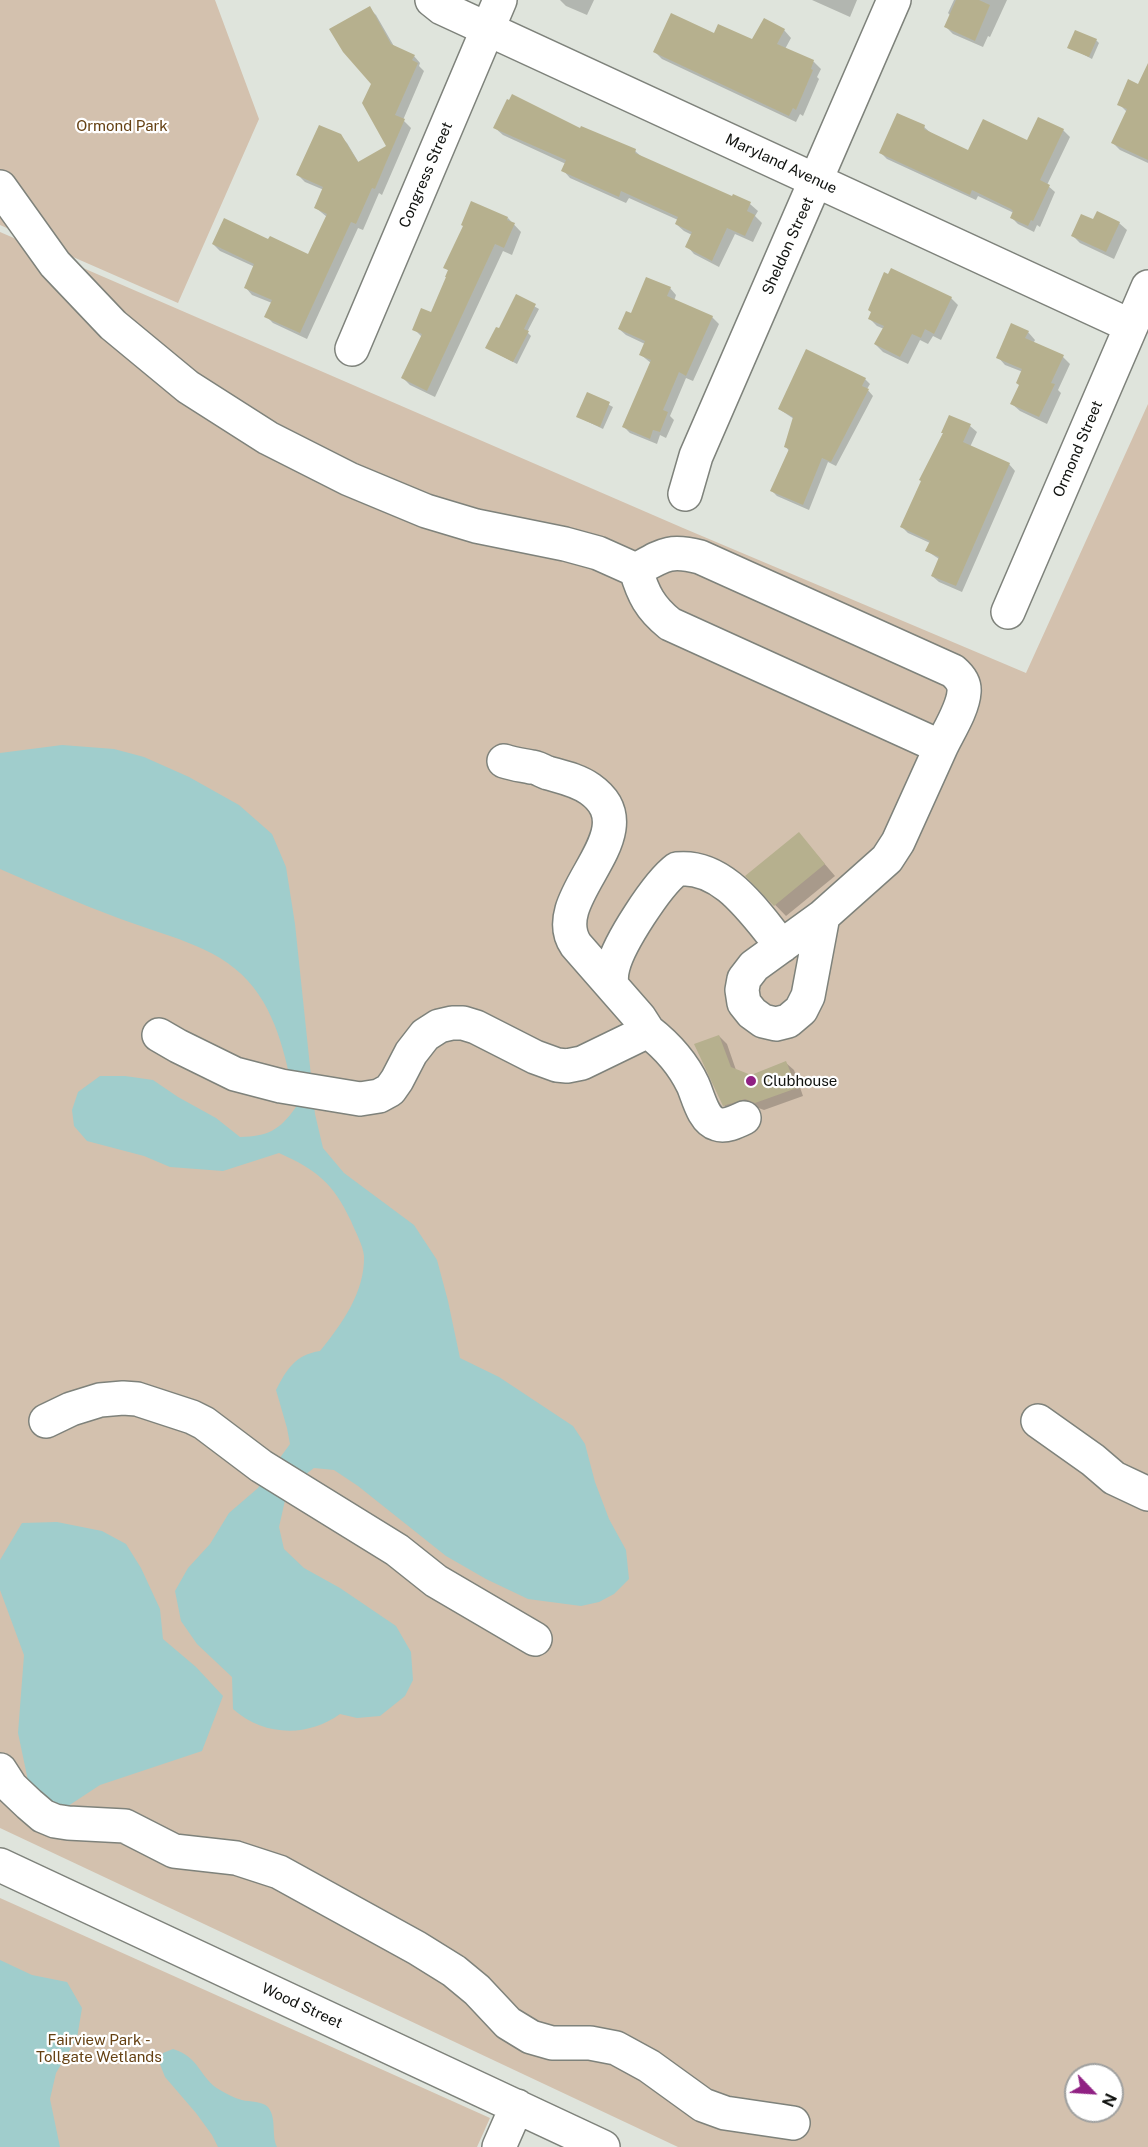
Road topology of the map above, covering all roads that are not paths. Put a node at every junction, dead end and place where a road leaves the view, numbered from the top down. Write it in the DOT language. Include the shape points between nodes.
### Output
graph roads {
  1 [pos="432,0"];
  2 [pos="894,0"];
  3 [pos="494,14"];
  4 [pos="817,180"];
  5 [pos="0,187"];
  6 [pos="1148,286"];
  7 [pos="1131,326"];
  8 [pos="352,349"];
  9 [pos="685,494"];
  10 [pos="636,570"];
  11 [pos="1008,612"];
  12 [pos="941,747"];
  13 [pos="504,761"];
  14 [pos="823,916"];
  15 [pos="782,946"];
  16 [pos="612,986"];
  17 [pos="648,1031"];
  18 [pos="159,1035"];
  19 [pos="744,1118"];
  20 [pos="46,1420"];
  21 [pos="1038,1421"];
  22 [pos="1148,1494"];
  23 [pos="536,1639"];
  24 [pos="0,1770"];
  25 [pos="0,1865"];
  26 [pos="517,2106"];
  27 [pos="793,2123"];
  28 [pos="499,2147"];
  29 [pos="603,2147"];
  1 -- 3 [label="street, Maryland Avenue" via="442,8"];
  2 -- 4 [label="street, Sheldon Street"];
  3 -- 4 [label="street, Maryland Avenue"];
  3 -- 8 [label="street, Congress Street"];
  4 -- 7 [label="street, Maryland Avenue"];
  4 -- 9 [label="street, Sheldon Street" via="696,456"];
  5 -- 10 [label="street" via="55,264 113,325 188,387 268,438 349,479 426,511 598,553"];
  6 -- 7 [label="street, Ormond Street"];
  7 -- 11 [label="street, Ormond Street"];
  10 -- 12 [label="street" via="655,612 670,624"];
  10 -- 12 [label="street" via="661,556 681,552 700,557 953,671 962,680 965,691"];
  12 -- 14 [label="street" via="887,859"];
  13 -- 16 [label="street" via="562,776 589,788 605,802 609,826 575,903 569,929 576,945"];
  14 -- 15 [label="street"];
  14 -- 15 [label="street" via="808,996 801,1010 788,1021 763,1022 744,1003 744,979 754,966"];
  15 -- 16 [label="street" via="723,884 704,871 677,869 660,884 638,918 613,966"];
  16 -- 17 [label="street"];
  17 -- 18 [label="street" via="582,1063 567,1066 526,1053 476,1027 463,1023 439,1026 425,1035 411,1053 395,1083 371,1098 281,1086 235,1074"];
  17 -- 19 [label="street" via="678,1061 711,1120 727,1124"];
  20 -- 23 [label="street" via="100,1400 123,1398 173,1409 198,1420 261,1466 397,1550 436,1581"];
  21 -- 22 [label="street" via="1114,1478"];
  24 -- 27 [label="street" via="29,1804 56,1821 125,1826 174,1851 236,1858 304,1884 454,1971 508,2023 531,2037 552,2043 616,2048 649,2066 703,2105 726,2113"];
  25 -- 26 [label="street, Wood Street"];
  26 -- 28 [label="street"];
  26 -- 29 [label="street, Wood Street"];
}
